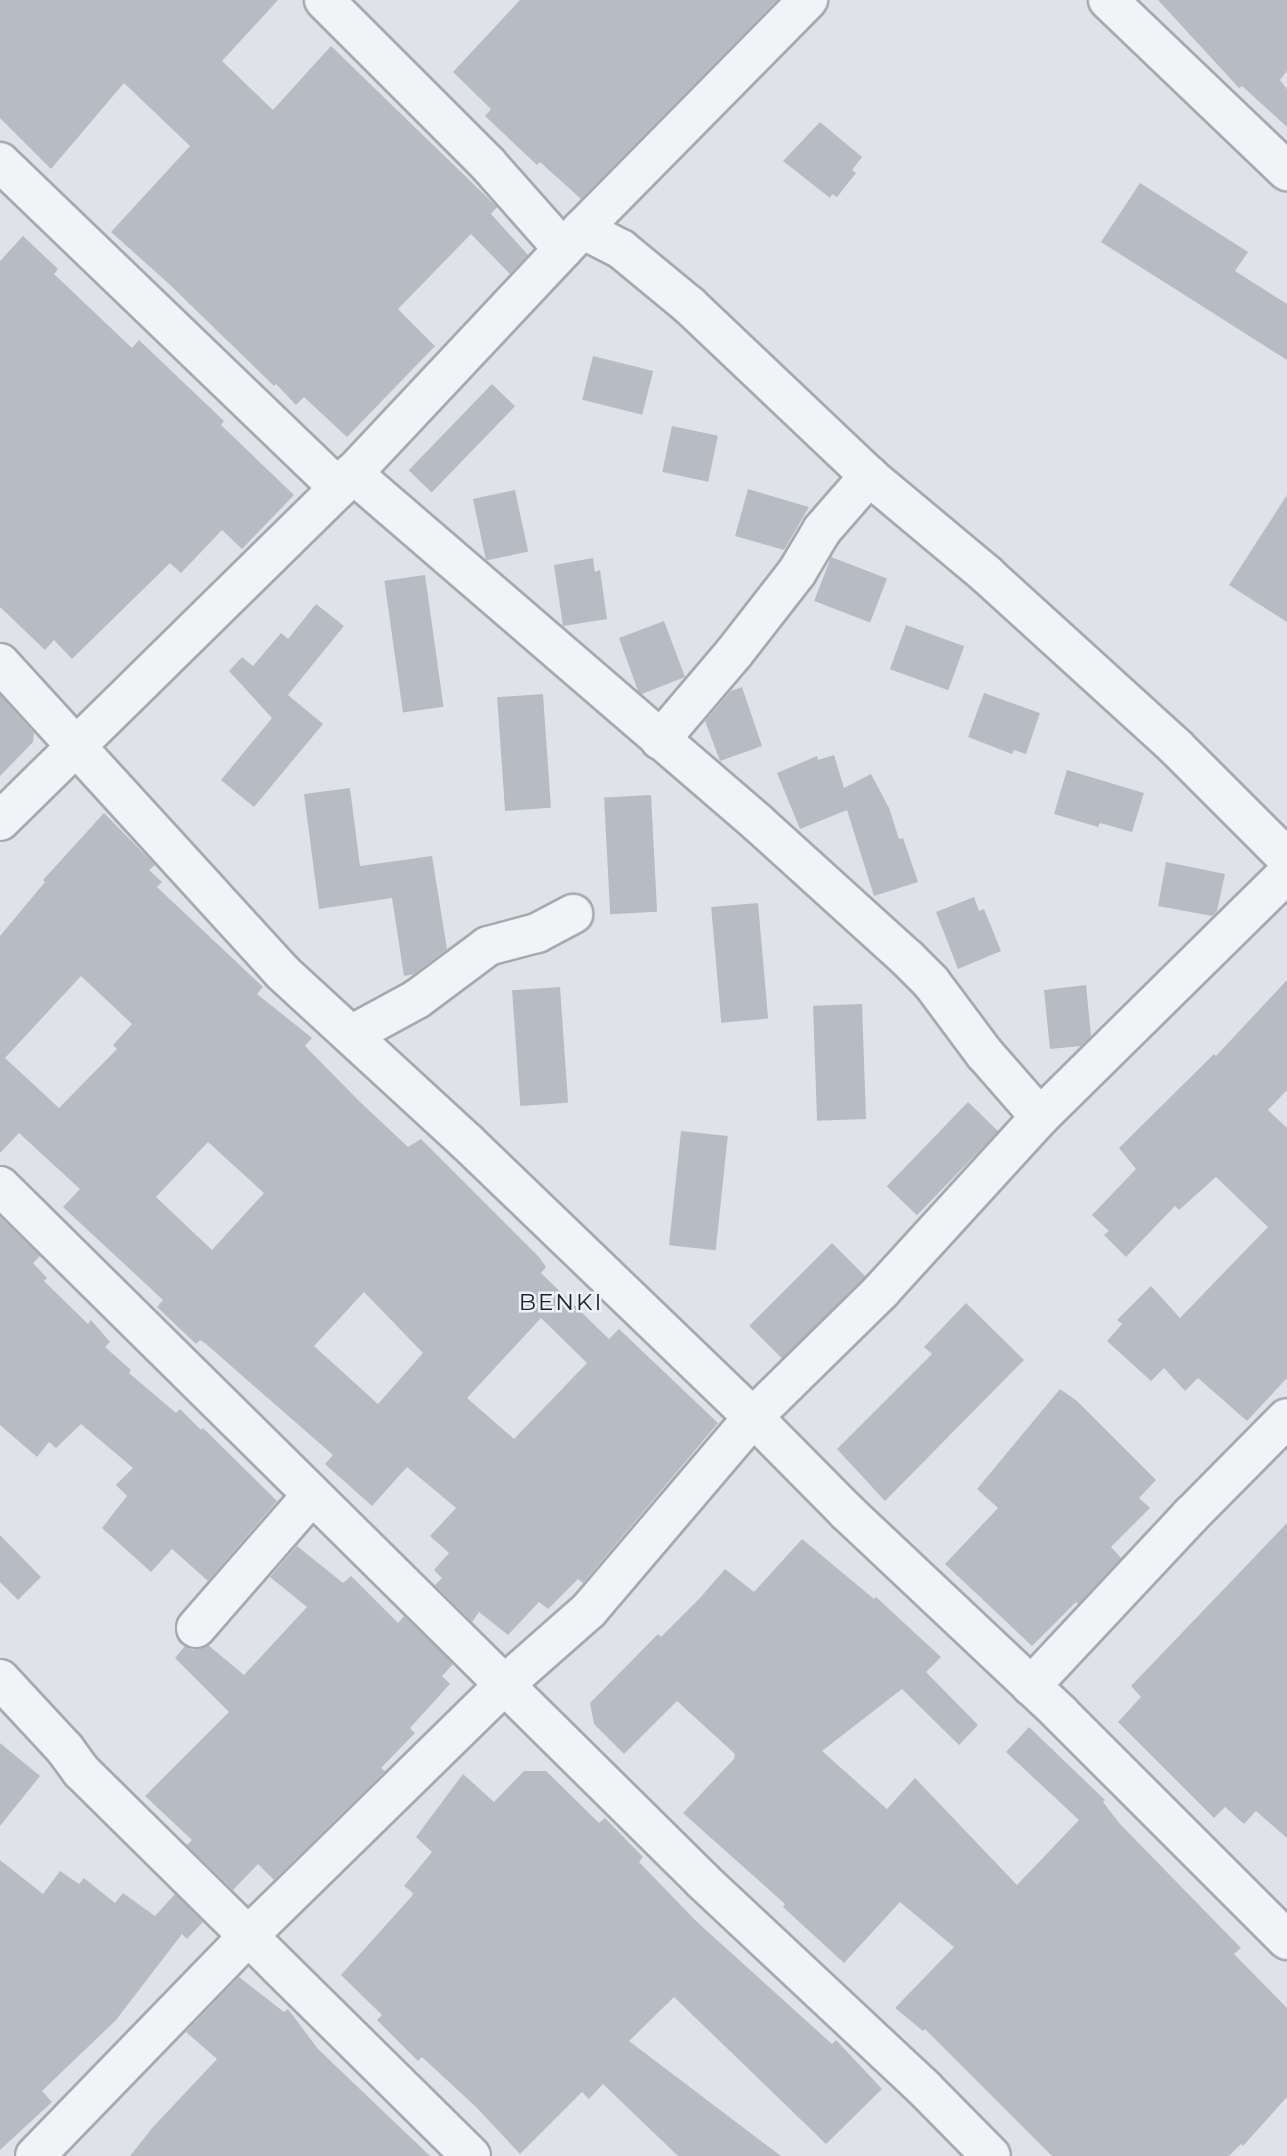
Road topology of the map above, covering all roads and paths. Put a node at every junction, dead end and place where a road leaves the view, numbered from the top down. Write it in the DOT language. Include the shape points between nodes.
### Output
graph roads {
  1 [pos="324,0"];
  2 [pos="808,0"];
  3 [pos="1108,0"];
  4 [pos="0,162"];
  5 [pos="1287,171"];
  6 [pos="572,239"];
  7 [pos="869,476"];
  8 [pos="345,481"];
  9 [pos="0,663"];
  10 [pos="660,740"];
  11 [pos="75,746"];
  12 [pos="0,821"];
  13 [pos="1287,858"];
  14 [pos="1287,873"];
  15 [pos="573,914"];
  16 [pos="351,1035"];
  17 [pos="1040,1117"];
  18 [pos="0,1186"];
  19 [pos="753,1418"];
  20 [pos="1287,1418"];
  21 [pos="311,1496"];
  22 [pos="196,1628"];
  23 [pos="0,1679"];
  24 [pos="504,1685"];
  25 [pos="1031,1686"];
  26 [pos="250,1934"];
  27 [pos="1287,1940"];
  28 [pos="35,2156"];
  29 [pos="471,2156"];
  30 [pos="991,2156"];
  1 -- 6 [label="street" via="487,163"];
  2 -- 6 [label="street"];
  3 -- 5 [label="street"];
  4 -- 8 [label="street"];
  6 -- 7 [label="street" via="621,249 689,305"];
  6 -- 8 [label="street"];
  7 -- 10 [label="street" via="822,530 797,572 734,653"];
  7 -- 13 [label="street" via="986,574 1176,747"];
  8 -- 10 [label="street"];
  8 -- 11 [label="street"];
  9 -- 11 [label="street"];
  10 -- 17 [label="street" via="831,888 931,982"];
  11 -- 12 [label="street"];
  11 -- 16 [label="street" via="282,972"];
  14 -- 17 [label="street"];
  15 -- 16 [label="street" via="537,933 488,946 417,999"];
  16 -- 19 [label="street"];
  17 -- 19 [label="street" via="881,1291"];
  18 -- 21 [label="street"];
  19 -- 24 [label="street" via="589,1610"];
  19 -- 25 [label="street"];
  20 -- 25 [label="street"];
  21 -- 22 [label="street"];
  21 -- 24 [label="street"];
  23 -- 26 [label="street" via="81,1771"];
  24 -- 26 [label="street"];
  24 -- 30 [label="street"];
  25 -- 27 [label="street"];
  26 -- 28 [label="street"];
  26 -- 29 [label="street"];
}
